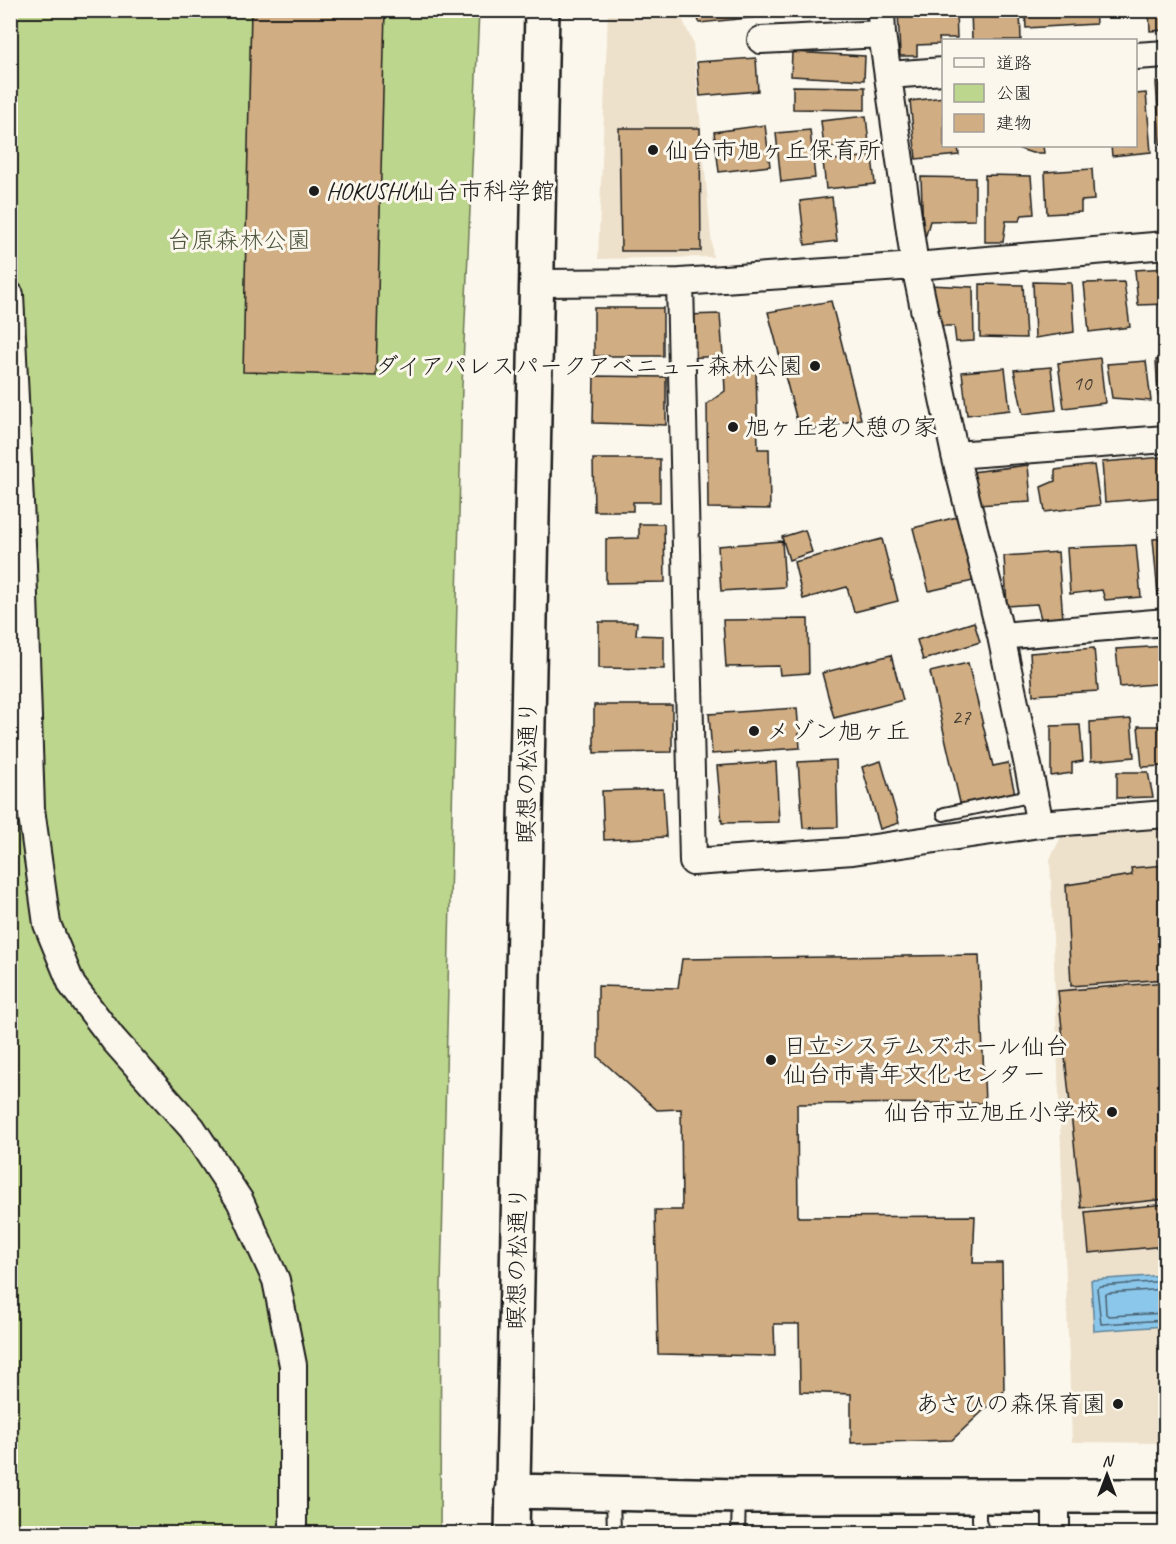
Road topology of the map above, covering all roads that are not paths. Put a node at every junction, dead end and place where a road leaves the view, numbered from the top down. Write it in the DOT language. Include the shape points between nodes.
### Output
graph roads {
  1 [pos="542,10"];
  2 [pos="881,22"];
  3 [pos="761,40"];
  4 [pos="1166,54"];
  5 [pos="1137,56"];
  6 [pos="942,71"];
  7 [pos="888,75"];
  8 [pos="1166,245"];
  9 [pos="915,266"];
  10 [pos="680,282"];
  11 [pos="537,283"];
  12 [pos="10,295"];
  13 [pos="1166,439"];
  14 [pos="954,455"];
  15 [pos="17,562"];
  16 [pos="1166,622"];
  17 [pos="1001,636"];
  18 [pos="1034,795"];
  19 [pos="944,814"];
  20 [pos="1166,814"];
  21 [pos="1040,824"];
  22 [pos="512,1491"];
  23 [pos="613,1494"];
  24 [pos="739,1496"];
  25 [pos="1166,1496"];
  26 [pos="979,1497"];
  27 [pos="1056,1497"];
  28 [pos="293,1533"];
  29 [pos="512,1533"];
  30 [pos="614,1533"];
  31 [pos="738,1533"];
  32 [pos="983,1533"];
  33 [pos="1056,1533"];
  1 -- 11 [label="street, 瞑想の松通り"];
  2 -- 3 [label="street"];
  2 -- 7 [label="street"];
  4 -- 5 [label="street"];
  6 -- 7 [label="street"];
  7 -- 9 [label="street"];
  8 -- 9 [label="street"];
  9 -- 10 [label="street"];
  9 -- 14 [label="street"];
  10 -- 11 [label="street"];
  10 -- 21 [label="street" via="693,862 853,851"];
  11 -- 22 [label="street, 瞑想の松通り"];
  12 -- 15 [label="street"];
  13 -- 14 [label="street"];
  14 -- 17 [label="street"];
  15 -- 28 [label="street" via="31,809 47,924 72,985 113,1039 192,1128 240,1201 276,1280 299,1366"];
  16 -- 17 [label="street"];
  17 -- 18 [label="street"];
  18 -- 19 [label="lane"];
  18 -- 21 [label="street"];
  20 -- 21 [label="street"];
  22 -- 23 [label="street"];
  22 -- 29 [label="street, 瞑想の松通り"];
  23 -- 24 [label="street"];
  23 -- 30 [label="lane"];
  24 -- 26 [label="street"];
  24 -- 31 [label="lane"];
  25 -- 27 [label="street"];
  26 -- 27 [label="street"];
  26 -- 32 [label="lane"];
  27 -- 33 [label="street"];
}
